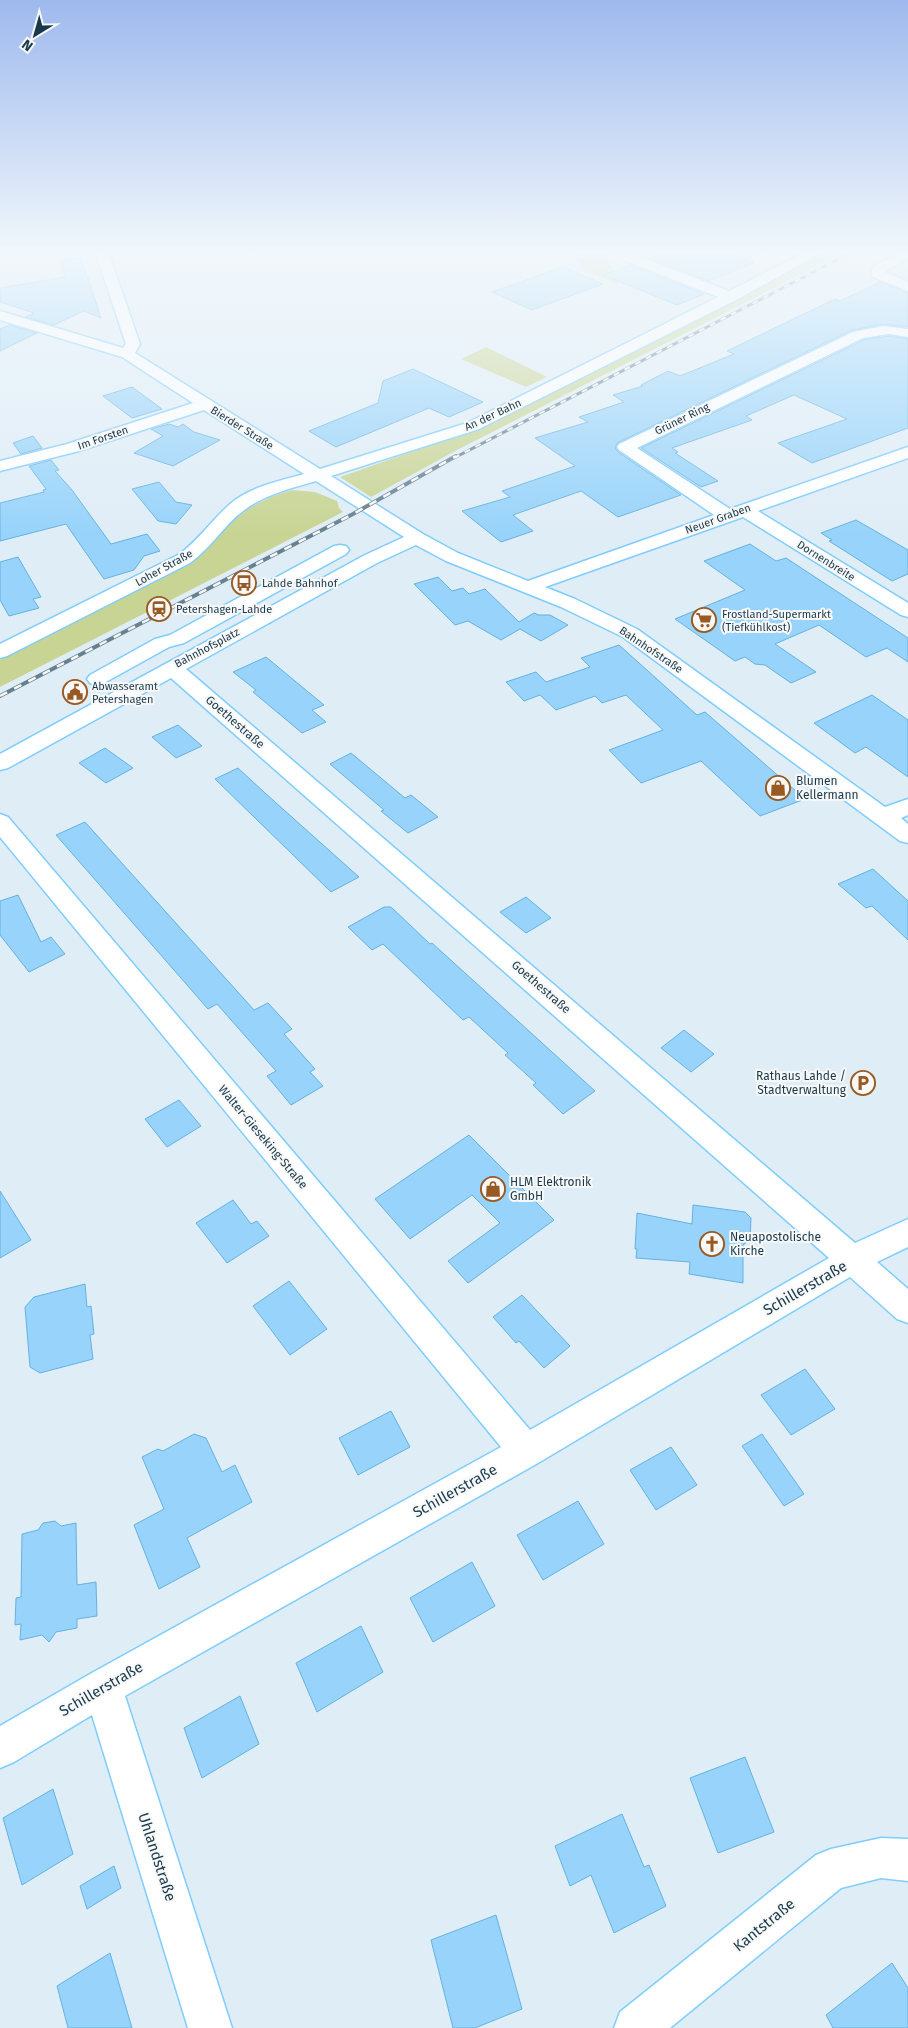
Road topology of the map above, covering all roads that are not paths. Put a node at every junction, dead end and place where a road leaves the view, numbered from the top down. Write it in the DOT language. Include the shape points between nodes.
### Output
graph roads {
  1 [pos="100,346"];
  2 [pos="132,346"];
  3 [pos="632,346"];
  4 [pos="836,346"];
  5 [pos="127,354"];
  6 [pos="205,404"];
  7 [pos="908,452"];
  8 [pos="0,466"];
  9 [pos="318,476"];
  10 [pos="736,513"];
  11 [pos="417,538"];
  12 [pos="371,559"];
  13 [pos="528,587"];
  14 [pos="908,611"];
  15 [pos="177,639"];
  16 [pos="0,652"];
  17 [pos="198,653"];
  18 [pos="127,662"];
  19 [pos="162,673"];
  20 [pos="97,679"];
  21 [pos="0,763"];
  22 [pos="908,806"];
  23 [pos="884,817"];
  24 [pos="0,822"];
  25 [pos="908,835"];
  26 [pos="908,1232"];
  27 [pos="854,1259"];
  28 [pos="908,1309"];
  29 [pos="526,1451"];
  30 [pos="103,1687"];
  31 [pos="0,1748"];
  32 [pos="908,1860"];
  33 [pos="210,2028"];
  34 [pos="636,2028"];
  1 -- 5 [label="street, Bierder Straße"];
  2 -- 5 [label="street"];
  3 -- 9 [label="street, An der Bahn" via="473,426"];
  4 -- 10 [label="street, Grüner Ring" via="625,447"];
  5 -- 6 [label="street, Bierder Straße"];
  6 -- 8 [label="street, Im Forsten" via="73,448"];
  6 -- 9 [label="street, Bierder Straße"];
  7 -- 10 [label="street, Neuer Graben"];
  9 -- 11 [label="street, Bahnhofstraße"];
  9 -- 16 [label="street, Loher Straße" via="278,487 237,507 198,549 184,559"];
  10 -- 13 [label="street, Neuer Graben"];
  10 -- 14 [label="street, Dornenbreite"];
  11 -- 12 [label="street, Bahnhofsplatz"];
  11 -- 13 [label="street, Bahnhofstraße" via="452,557"];
  12 -- 15 [label="street" via="340,550"];
  12 -- 17 [label="street, Bahnhofsplatz"];
  13 -- 23 [label="street, Bahnhofstraße" via="630,633"];
  15 -- 17 [label="street"];
  15 -- 18 [label="street"];
  17 -- 19 [label="street, Bahnhofsplatz"];
  18 -- 19 [label="street, Goethestraße"];
  18 -- 20 [label="street"];
  19 -- 21 [label="street, Bahnhofsplatz"];
  19 -- 27 [label="street, Goethestraße" via="752,1158"];
  22 -- 23 [label="street"];
  23 -- 25 [label="street, Bahnhofstraße"];
  24 -- 29 [label="street, Walter-Gieseking-Straße"];
  26 -- 27 [label="street, Schillerstraße"];
  27 -- 28 [label="street, Goethestraße"];
  27 -- 29 [label="street, Schillerstraße"];
  29 -- 30 [label="street, Schillerstraße"];
  30 -- 31 [label="street, Schillerstraße"];
  30 -- 33 [label="street, Uhlandstraße"];
  32 -- 34 [label="street, Kantstraße" via="881,1858 831,1870"];
}
